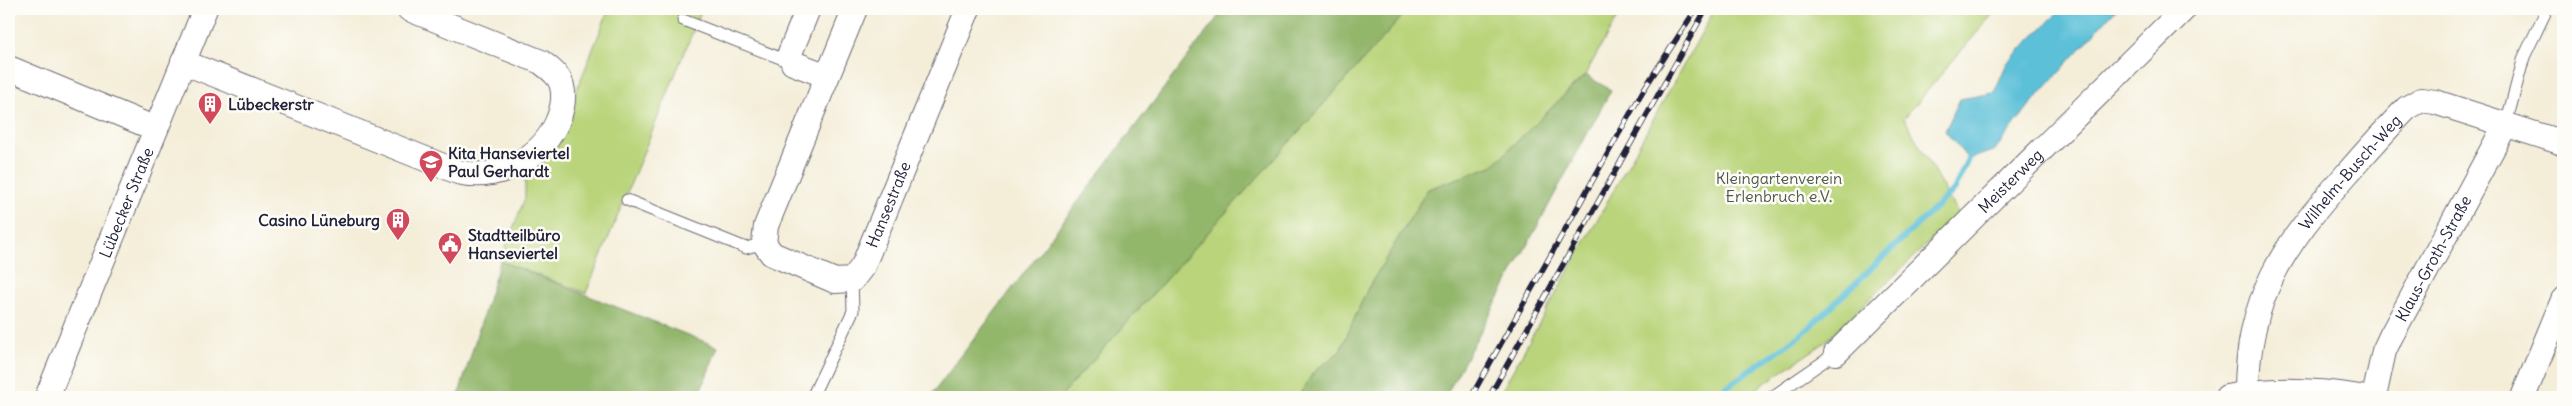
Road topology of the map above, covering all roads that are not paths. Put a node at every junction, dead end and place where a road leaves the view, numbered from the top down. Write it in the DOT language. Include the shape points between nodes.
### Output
graph roads {
  1 [pos="205,9"];
  2 [pos="409,9"];
  3 [pos="808,9"];
  4 [pos="855,9"];
  5 [pos="968,9"];
  6 [pos="2184,9"];
  7 [pos="2547,9"];
  8 [pos="683,20"];
  9 [pos="183,62"];
  10 [pos="793,63"];
  11 [pos="9,68"];
  12 [pos="827,76"];
  13 [pos="2506,124"];
  14 [pos="156,129"];
  15 [pos="2563,143"];
  16 [pos="627,200"];
  17 [pos="764,243"];
  18 [pos="852,280"];
  19 [pos="2563,300"];
  20 [pos="1836,353"];
  21 [pos="2282,394"];
  22 [pos="2237,395"];
  23 [pos="47,397"];
  24 [pos="812,397"];
  25 [pos="1772,397"];
  26 [pos="2360,397"];
  27 [pos="2374,397"];
  28 [pos="2523,397"];
  1 -- 9 [label="street, Lübecker Straße"];
  2 -- 9 [label="street" via="541,62 557,76 564,96 559,118 547,140 531,157 490,174 458,172"];
  3 -- 10 [label="street" via="790,53"];
  4 -- 12 [label="street"];
  5 -- 18 [label="street, Hansestraße" via="863,266"];
  6 -- 20 [label="street, Meisterweg"];
  7 -- 13 [label="lane" via="2524,57"];
  8 -- 10 [label="lane"];
  9 -- 14 [label="street, Lübecker Straße"];
  10 -- 12 [label="street"];
  11 -- 14 [label="street"];
  12 -- 17 [label="street" via="766,226"];
  13 -- 15 [label="street, Wilhelm-Busch-Weg"];
  13 -- 22 [label="street, Wilhelm-Busch-Weg" via="2421,100 2396,118 2311,215 2281,257 2253,328 2247,364"];
  13 -- 27 [label="street, Klaus-Groth-Straße" via="2390,336"];
  14 -- 23 [label="street, Lübecker Straße"];
  16 -- 17 [label="lane" via="746,248"];
  17 -- 18 [label="street" via="772,254 835,281"];
  18 -- 24 [label="lane" via="852,311"];
  19 -- 28 [label="street"];
  20 -- 25 [label="lane"];
  21 -- 22 [label="street"];
  21 -- 26 [label="street"];
}
